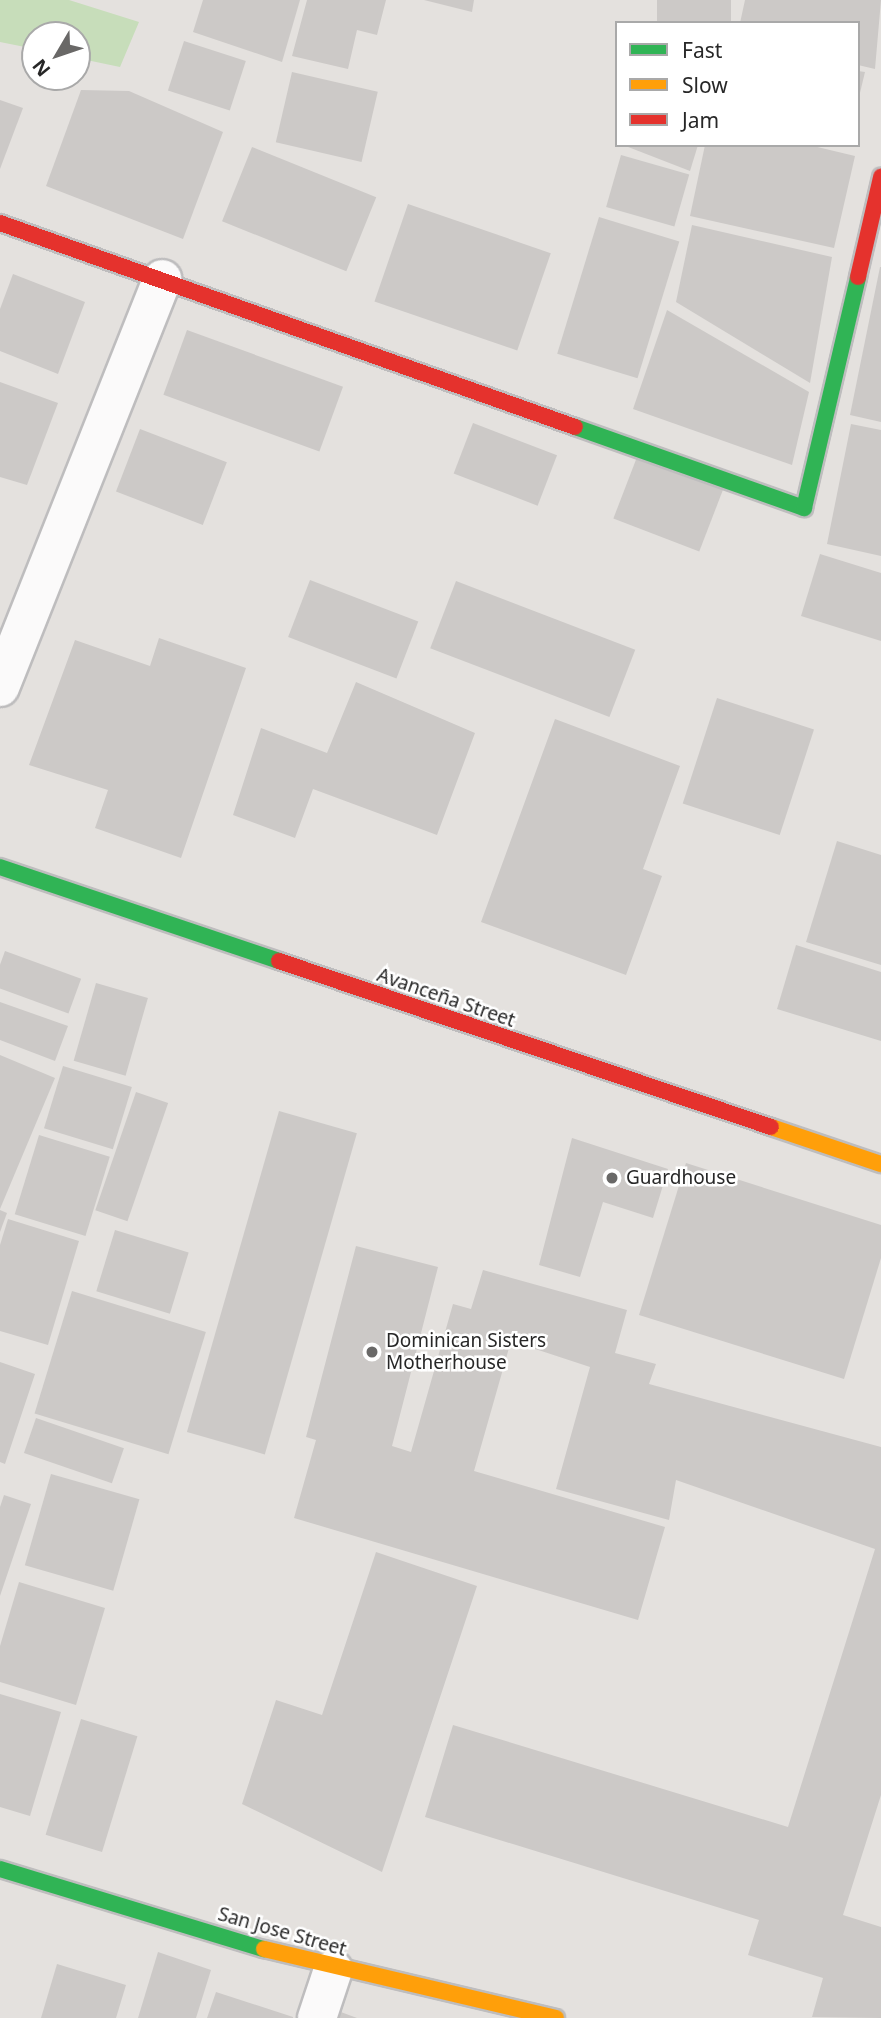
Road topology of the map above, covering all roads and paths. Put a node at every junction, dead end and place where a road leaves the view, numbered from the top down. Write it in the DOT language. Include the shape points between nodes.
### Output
graph roads {
  1 [pos="881,177"];
  2 [pos="0,223"];
  3 [pos="162,279"];
  4 [pos="0,687"];
  5 [pos="0,867"];
  6 [pos="881,1164"];
  7 [pos="0,1869"];
  8 [pos="333,1970"];
  9 [pos="317,2018"];
  10 [pos="556,2018"];
  1 -- 3 [label="street" via="804,508"];
  2 -- 3 [label="street"];
  3 -- 4 [label="street"];
  5 -- 6 [label="street, Avanceña Street"];
  7 -- 8 [label="street, San Jose Street"];
  8 -- 9 [label="street"];
  8 -- 10 [label="street, San Jose Street"];
}
